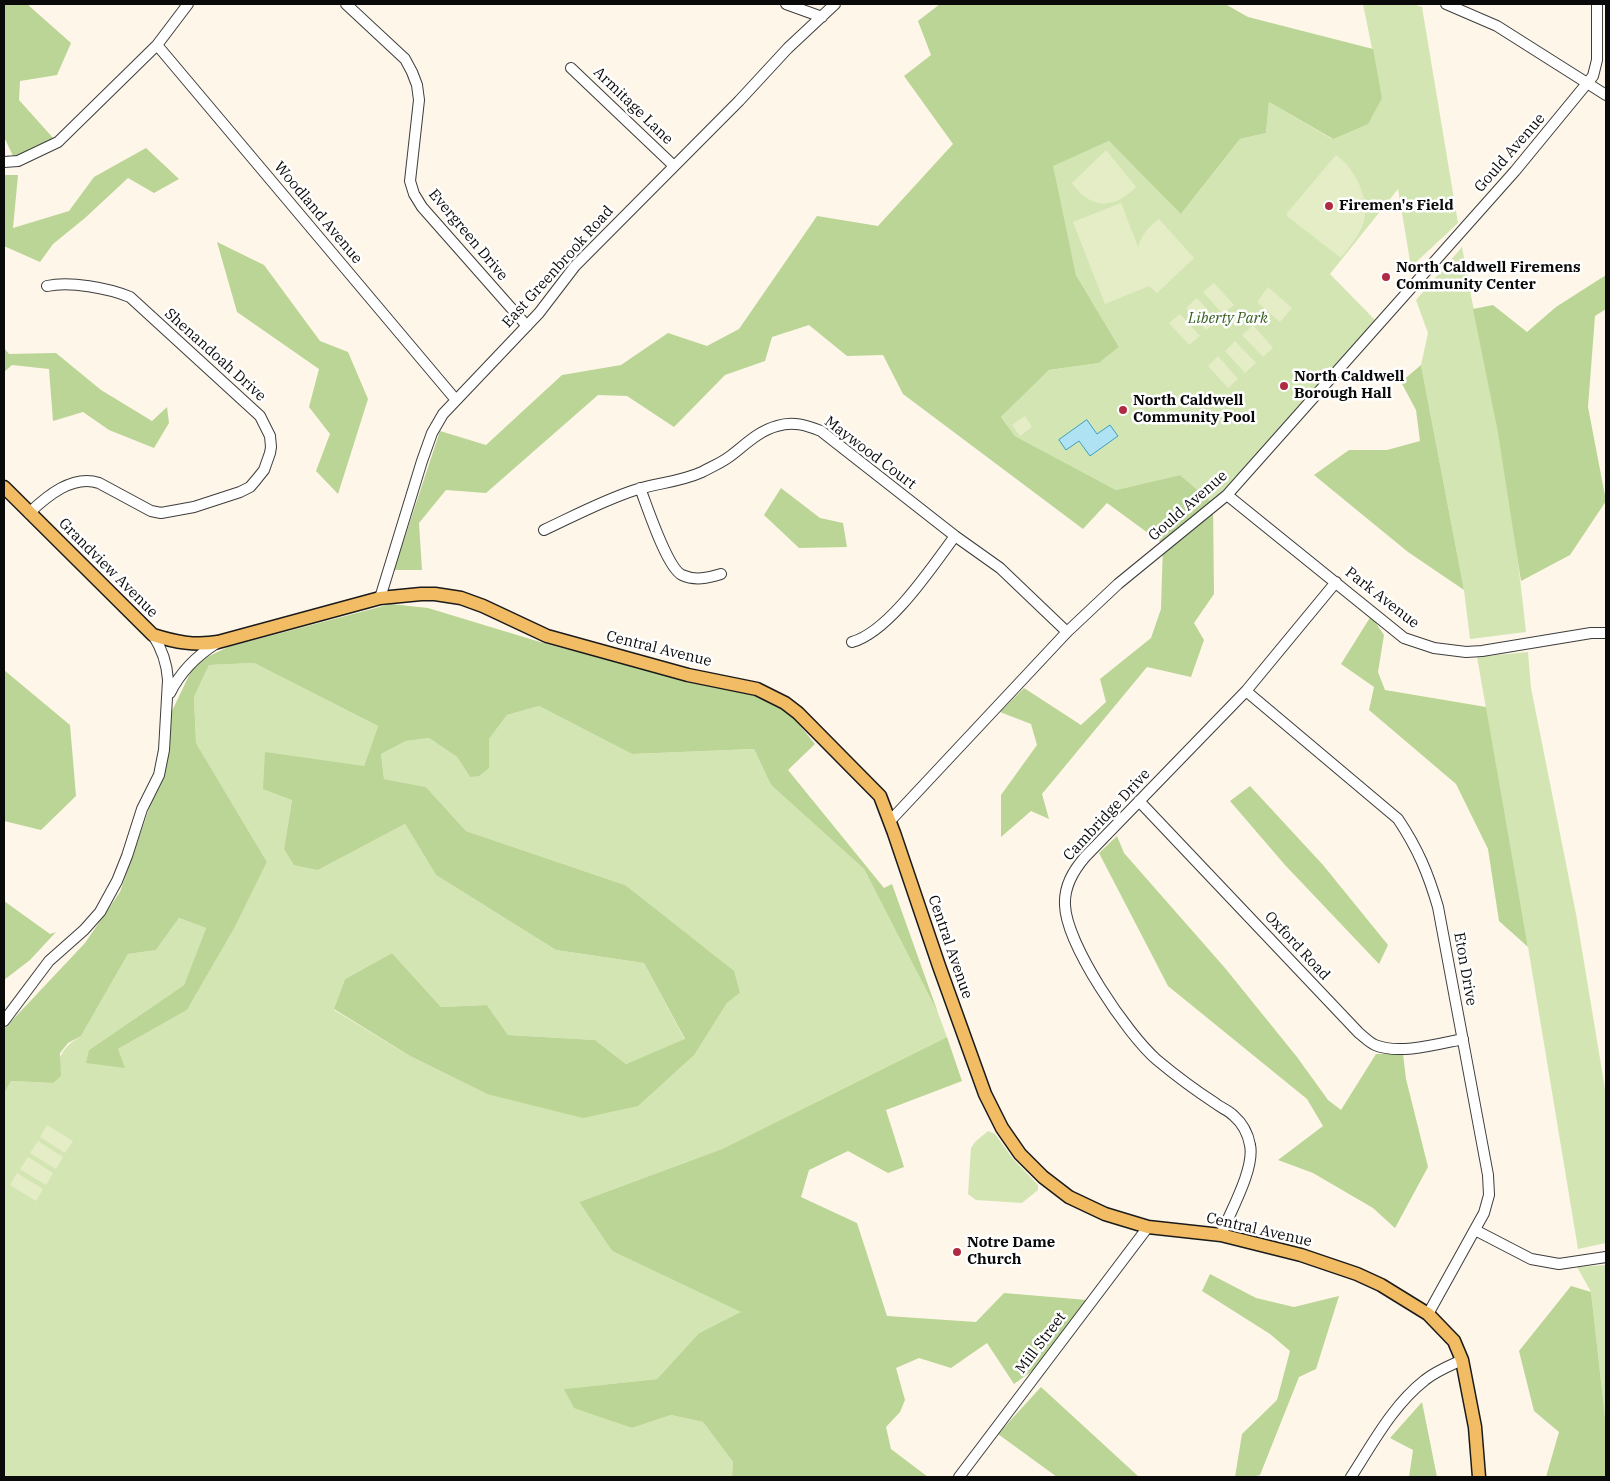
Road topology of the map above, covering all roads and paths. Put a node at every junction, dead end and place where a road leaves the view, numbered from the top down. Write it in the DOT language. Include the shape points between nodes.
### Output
graph roads {
  1 [pos="188,4"];
  2 [pos="346,4"];
  3 [pos="786,4"];
  4 [pos="835,4"];
  5 [pos="1446,4"];
  6 [pos="1597,4"];
  7 [pos="822,17"];
  8 [pos="157,45"];
  9 [pos="572,68"];
  10 [pos="1588,84"];
  11 [pos="1606,95"];
  12 [pos="4,162"];
  13 [pos="674,166"];
  14 [pos="47,286"];
  15 [pos="526,326"];
  16 [pos="456,400"];
  17 [pos="4,487"];
  18 [pos="640,488"];
  19 [pos="1227,495"];
  20 [pos="29,513"];
  21 [pos="544,530"];
  22 [pos="955,536"];
  23 [pos="721,574"];
  24 [pos="1336,582"];
  25 [pos="380,598"];
  26 [pos="262,630"];
  27 [pos="1067,632"];
  28 [pos="1606,633"];
  29 [pos="153,635"];
  30 [pos="218,642"];
  31 [pos="852,642"];
  32 [pos="1246,691"];
  33 [pos="167,698"];
  34 [pos="1139,801"];
  35 [pos="890,821"];
  36 [pos="4,1021"];
  37 [pos="1463,1039"];
  38 [pos="1148,1227"];
  39 [pos="1475,1230"];
  40 [pos="1221,1235"];
  41 [pos="1606,1257"];
  42 [pos="1428,1314"];
  43 [pos="1462,1360"];
  44 [pos="959,1477"];
  45 [pos="1351,1477"];
  46 [pos="1478,1477"];
  1 -- 8 [label="street"];
  2 -- 15 [label="street, Evergreen Drive" via="405,59 417,85 410,181 414,194"];
  3 -- 7 [label="street"];
  4 -- 7 [label="street, East Greenbrook Road"];
  5 -- 10 [label="street" via="1497,26"];
  6 -- 10 [label="street, Gould Avenue" via="1597,60"];
  7 -- 13 [label="street, East Greenbrook Road"];
  8 -- 12 [label="street" via="58,142 18,161"];
  8 -- 16 [label="street, Woodland Avenue"];
  9 -- 13 [label="street, Armitage Lane"];
  10 -- 11 [label="street"];
  10 -- 19 [label="street, Gould Avenue" via="1515,171"];
  13 -- 15 [label="street, East Greenbrook Road" via="575,266"];
  14 -- 20 [label="street, Shenandoah Drive" via="60,283 116,292 130,298 260,416 271,447 264,470 250,487 194,506 161,513 150,511 90,480 46,496"];
  15 -- 16 [label="street, East Greenbrook Road"];
  16 -- 25 [label="street, East Greenbrook Road" via="432,433"];
  17 -- 20 [label="main road, Grandview Avenue"];
  18 -- 21 [label="street, Maywood Court"];
  18 -- 22 [label="street, Maywood Court" via="678,481 701,472 776,426 804,425 821,431"];
  18 -- 23 [label="street" via="668,559 680,575 692,579"];
  19 -- 24 [label="street, Park Avenue"];
  19 -- 27 [label="street, Gould Avenue" via="1118,584"];
  20 -- 29 [label="main road, Grandview Avenue"];
  22 -- 27 [label="street, Maywood Court" via="1000,568"];
  22 -- 31 [label="street" via="908,599 870,634"];
  24 -- 28 [label="street, Park Avenue" via="1404,638 1434,648 1482,651"];
  24 -- 32 [label="street, Cambridge Drive"];
  25 -- 26 [label="main road, Central Avenue"];
  25 -- 35 [label="main road, Central Avenue" via="421,594 461,598 547,636 688,675 757,689 785,703 824,739 880,796"];
  26 -- 30 [label="main road, Grandview Avenue"];
  27 -- 35 [label="street, Gould Avenue"];
  29 -- 30 [label="main road, Grandview Avenue" via="194,644"];
  29 -- 33 [label="street" via="167,668"];
  30 -- 33 [label="street" via="182,673"];
  32 -- 34 [label="street, Cambridge Drive"];
  32 -- 37 [label="street, Eton Drive" via="1398,819 1413,842 1428,874 1438,907"];
  33 -- 36 [label="street" via="159,775 142,809 111,893 93,921 49,960"];
  34 -- 37 [label="street, Oxford Road" via="1359,1034 1375,1045 1392,1049"];
  34 -- 40 [label="street, Cambridge Drive" via="1075,869 1067,887 1065,914 1091,972 1134,1035 1156,1058 1234,1116 1247,1135 1251,1151 1248,1173"];
  35 -- 38 [label="main road, Central Avenue" via="985,1094 1002,1128 1020,1154 1069,1197 1105,1214"];
  37 -- 39 [label="street, Eton Drive" via="1488,1175 1484,1213"];
  38 -- 40 [label="main road, Central Avenue"];
  38 -- 44 [label="street, Mill Street"];
  39 -- 41 [label="street" via="1531,1259 1559,1264"];
  39 -- 42 [label="street, Eton Drive"];
  40 -- 42 [label="main road, Central Avenue" via="1278,1248 1357,1274 1381,1284"];
  42 -- 43 [label="main road, Central Avenue" via="1454,1341"];
  43 -- 45 [label="street" via="1426,1379 1410,1393 1388,1419"];
  43 -- 46 [label="main road, Central Avenue" via="1475,1427"];
}
